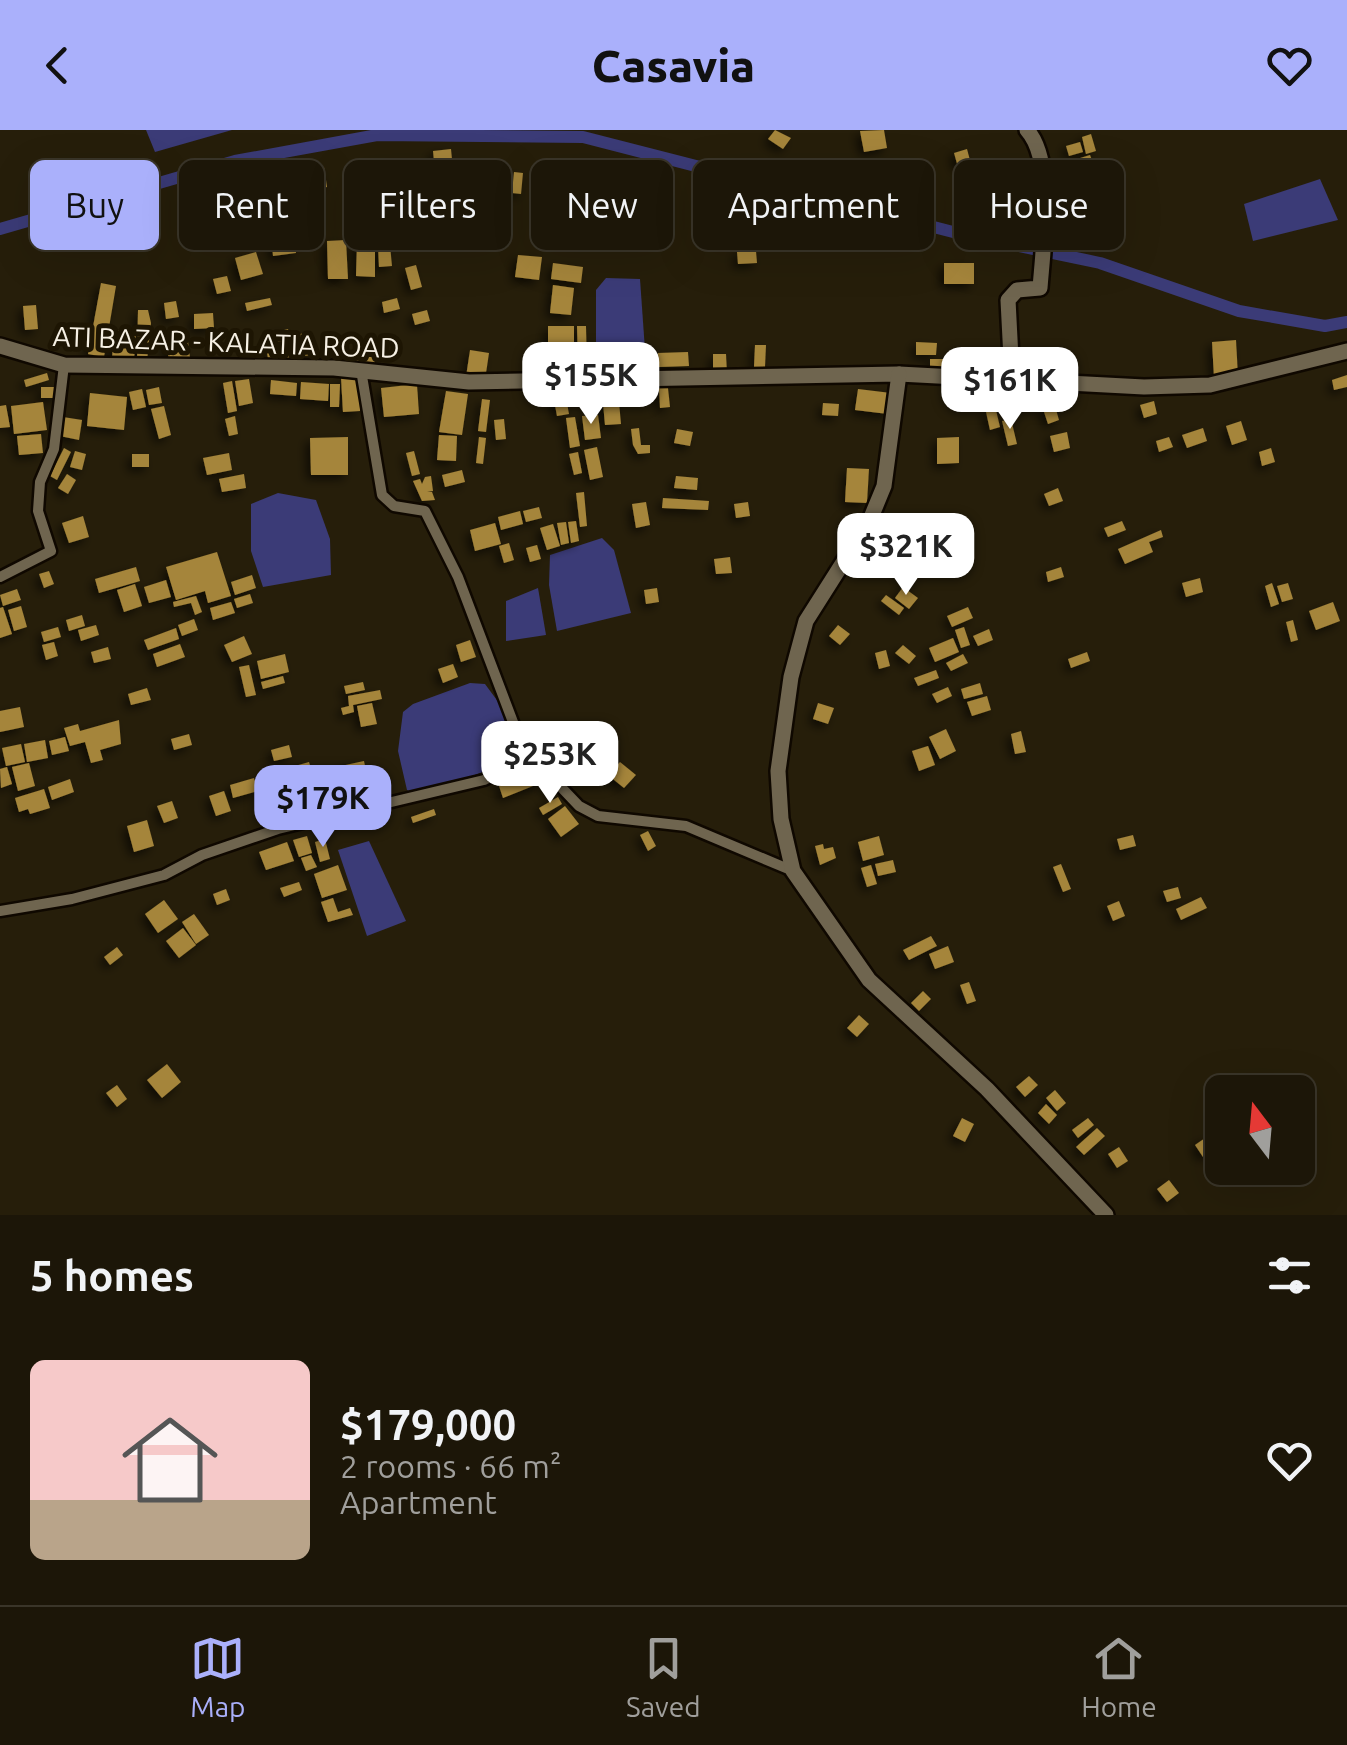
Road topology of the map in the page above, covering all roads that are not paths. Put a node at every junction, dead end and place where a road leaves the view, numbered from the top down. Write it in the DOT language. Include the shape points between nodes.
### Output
graph roads {
  1 [pos="1028,130"];
  2 [pos="0,346"];
  3 [pos="1347,351"];
  4 [pos="64,365"];
  5 [pos="362,370"];
  6 [pos="900,374"];
  7 [pos="1012,378"];
  8 [pos="0,577"];
  9 [pos="527,759"];
  10 [pos="792,871"];
  11 [pos="0,910"];
  12 [pos="1106,1215"];
  1 -- 7 [label="main road" via="1043,177 1042,254 1038,290 1009,295"];
  2 -- 4 [label="main road, ATI BAZAR - KALATIA ROAD"];
  3 -- 7 [label="main road, ATI BAZAR - KALATIA ROAD" via="1210,385 1144,388"];
  4 -- 5 [label="main road, ATI BAZAR - KALATIA ROAD"];
  4 -- 8 [label="street" via="54,449 39,496 51,551"];
  5 -- 6 [label="main road, ATI BAZAR - KALATIA ROAD" via="469,382"];
  5 -- 9 [label="street" via="382,495 394,506 425,511 495,667"];
  6 -- 7 [label="main road, ATI BAZAR - KALATIA ROAD"];
  6 -- 10 [label="main road" via="884,486 806,621 791,677 778,771"];
  9 -- 10 [label="street" via="598,816 686,826"];
  9 -- 11 [label="street" via="484,780 278,828 164,876"];
  10 -- 12 [label="main road" via="868,980 987,1089"];
}
